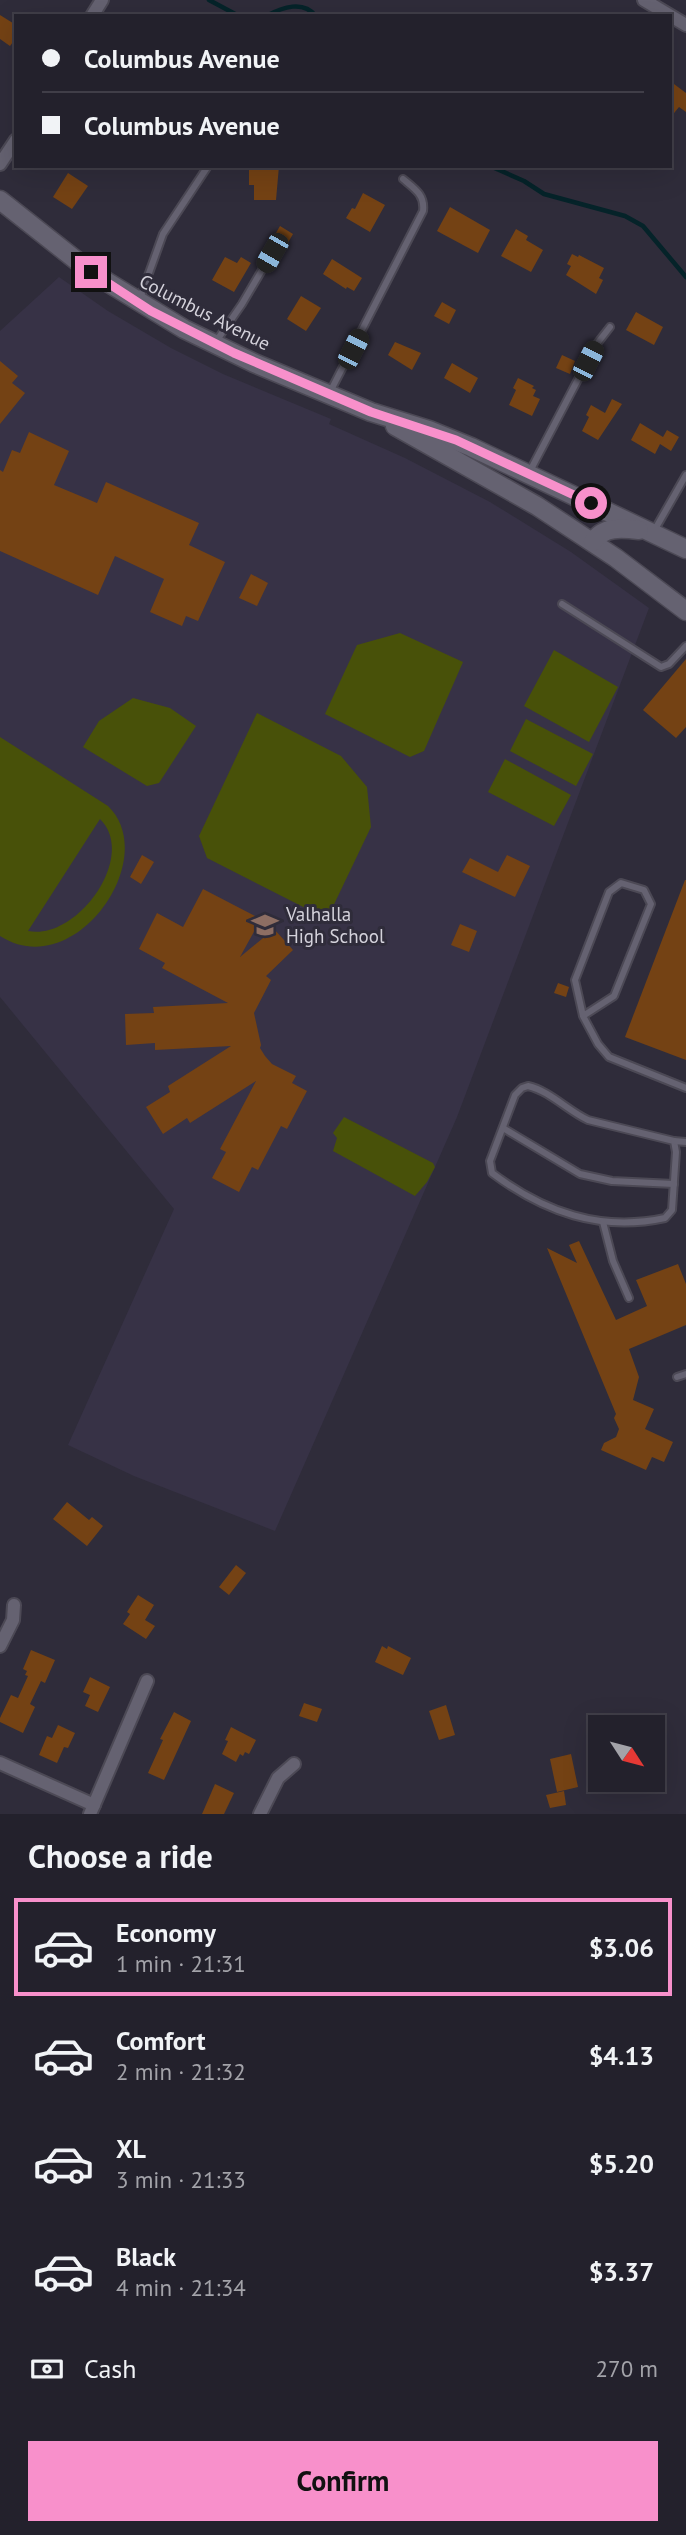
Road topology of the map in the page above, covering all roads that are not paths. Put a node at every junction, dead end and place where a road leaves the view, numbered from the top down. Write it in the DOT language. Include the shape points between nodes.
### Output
graph roads {
  1 [pos="644,0"];
  2 [pos="668,14"];
  3 [pos="14,143"];
  4 [pos="0,164"];
  5 [pos="207,168"];
  6 [pos="403,179"];
  7 [pos="0,200"];
  8 [pos="272,253"];
  9 [pos="138,303"];
  10 [pos="610,327"];
  11 [pos="214,344"];
  12 [pos="329,394"];
  13 [pos="371,412"];
  14 [pos="529,473"];
  15 [pos="686,475"];
  16 [pos="653,532"];
  17 [pos="593,542"];
  18 [pos="686,549"];
  19 [pos="562,604"];
  20 [pos="686,611"];
  21 [pos="686,646"];
  22 [pos="583,1016"];
  23 [pos="686,1088"];
  24 [pos="503,1128"];
  25 [pos="674,1141"];
  26 [pos="686,1142"];
  27 [pos="674,1184"];
  28 [pos="603,1222"];
  29 [pos="629,1298"];
  30 [pos="686,1374"];
  31 [pos="677,1377"];
  32 [pos="14,1605"];
  33 [pos="0,1646"];
  34 [pos="147,1682"];
  35 [pos="0,1763"];
  36 [pos="294,1764"];
  37 [pos="92,1810"];
  38 [pos="260,1814"];
  1 -- 2 [label="street"];
  3 -- 4 [label="street"];
  5 -- 9 [label="lane" via="163,234"];
  6 -- 12 [label="lane" via="419,192 423,211"];
  7 -- 9 [label="street, Columbus Avenue"];
  8 -- 11 [label="lane"];
  9 -- 11 [label="street, Columbus Avenue"];
  10 -- 14 [label="lane" via="596,345"];
  11 -- 12 [label="street, Columbus Avenue"];
  12 -- 13 [label="street, Columbus Avenue"];
  13 -- 14 [label="street, Columbus Avenue" via="456,440"];
  13 -- 17 [label="street, Columbus Avenue"];
  14 -- 16 [label="street, Columbus Avenue"];
  15 -- 16 [label="lane"];
  16 -- 17 [label="street" via="604,531"];
  16 -- 18 [label="street, Columbus Avenue"];
  17 -- 20 [label="street, Columbus Avenue"];
  19 -- 21 [label="lane" via="661,667"];
  22 -- 22 [label="lane" via="614,996 651,904 644,890 621,883 609,892 575,980"];
  22 -- 23 [label="lane" via="609,1057"];
  24 -- 25 [label="lane" via="516,1095 528,1086 588,1120"];
  24 -- 27 [label="lane" via="580,1174 612,1181"];
  24 -- 28 [label="lane" via="490,1161 492,1173 542,1205"];
  25 -- 26 [label="lane"];
  25 -- 27 [label="lane"];
  27 -- 28 [label="lane" via="672,1210 665,1218"];
  28 -- 29 [label="lane"];
  30 -- 31 [label="lane"];
  32 -- 33 [label="street" via="13,1620"];
  34 -- 37 [label="street"];
  35 -- 37 [label="street"];
  36 -- 38 [label="street" via="278,1778"];
}
